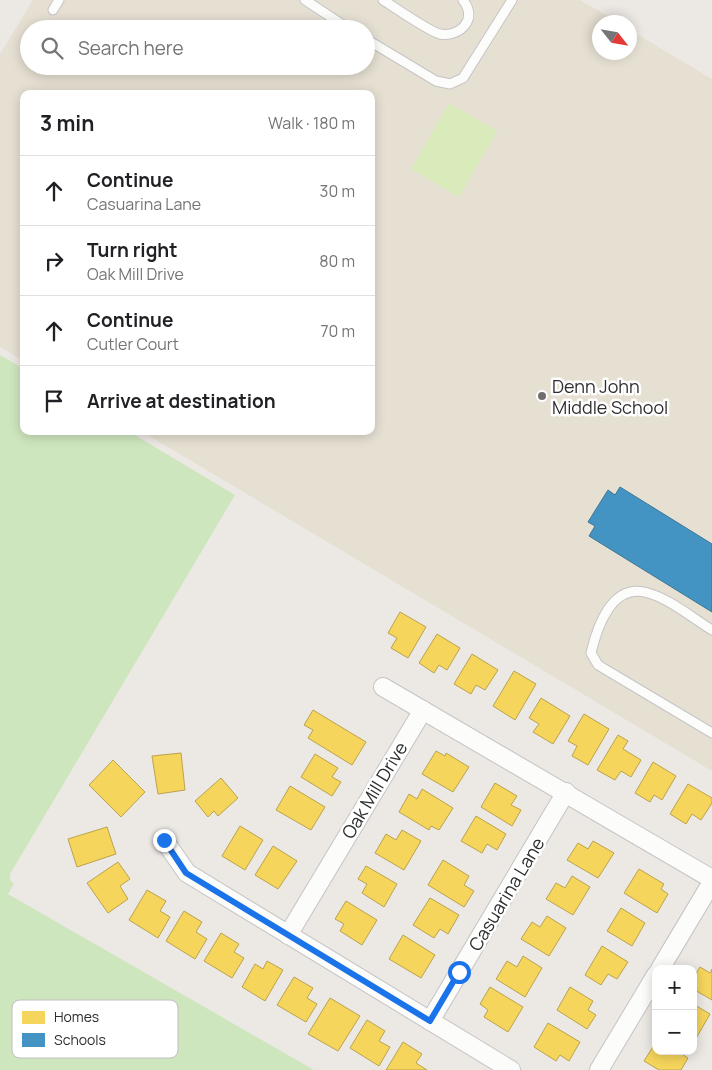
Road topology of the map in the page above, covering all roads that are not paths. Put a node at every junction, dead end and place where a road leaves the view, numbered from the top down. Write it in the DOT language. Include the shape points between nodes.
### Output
graph roads {
  1 [pos="59,0"];
  2 [pos="305,0"];
  3 [pos="383,0"];
  4 [pos="464,0"];
  5 [pos="512,0"];
  6 [pos="53,10"];
  7 [pos="335,20"];
  8 [pos="375,44"];
  9 [pos="712,630"];
  10 [pos="383,687"];
  11 [pos="422,710"];
  12 [pos="712,733"];
  13 [pos="566,792"];
  14 [pos="164,840"];
  15 [pos="712,880"];
  16 [pos="288,934"];
  17 [pos="662,965"];
  18 [pos="652,982"];
  19 [pos="430,1021"];
  20 [pos="511,1070"];
  21 [pos="599,1070"];
  1 -- 6 [label="lane"];
  2 -- 7 [label="lane"];
  3 -- 4 [label="lane" via="440,34 456,33 462,29 469,15"];
  5 -- 8 [label="lane" via="463,78 450,84 436,81"];
  9 -- 12 [label="lane" via="656,596 636,591 626,594 609,608 596,632 592,653 598,665"];
  10 -- 11 [label="street"];
  11 -- 13 [label="street"];
  11 -- 16 [label="street, Oak Mill Drive"];
  13 -- 15 [label="street"];
  13 -- 19 [label="street, Casuarina Lane"];
  14 -- 16 [label="street" via="186,873"];
  15 -- 17 [label="street"];
  16 -- 19 [label="street"];
  18 -- 21 [label="street"];
  19 -- 20 [label="street"];
}
